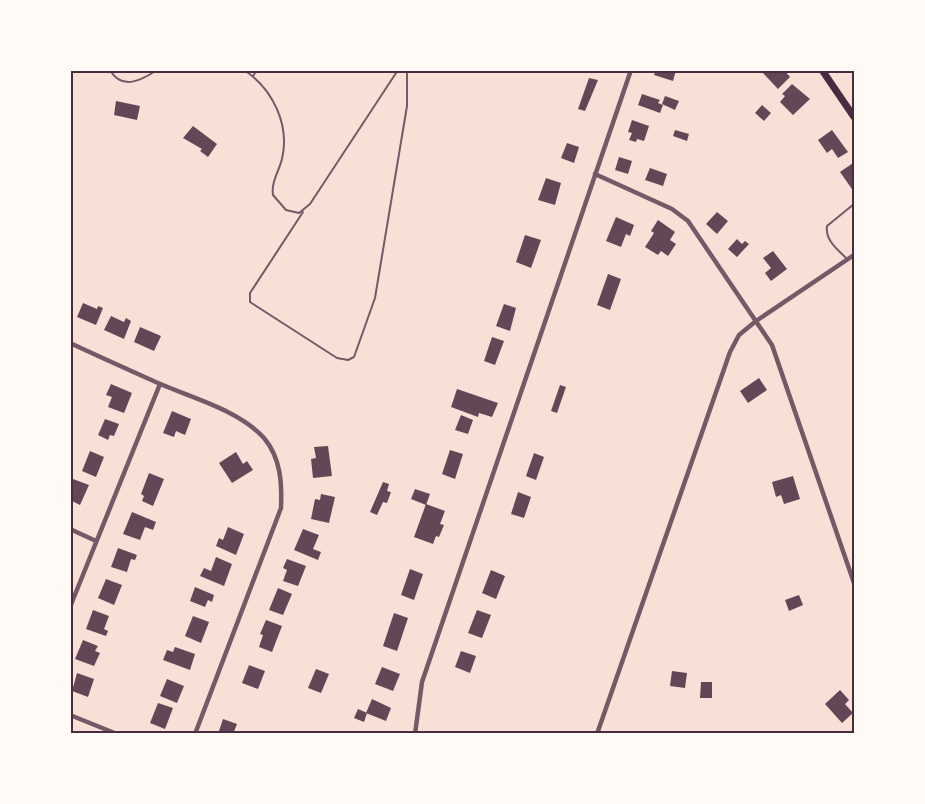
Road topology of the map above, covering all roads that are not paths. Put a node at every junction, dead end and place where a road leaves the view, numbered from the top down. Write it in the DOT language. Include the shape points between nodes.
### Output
graph roads {
  1 [pos="110,70"];
  2 [pos="157,70"];
  3 [pos="244,70"];
  4 [pos="257,70"];
  5 [pos="398,70"];
  6 [pos="407,70"];
  7 [pos="631,70"];
  8 [pos="822,70"];
  9 [pos="253,76"];
  10 [pos="855,117"];
  11 [pos="595,174"];
  12 [pos="855,204"];
  13 [pos="303,212"];
  14 [pos="855,255"];
  15 [pos="847,260"];
  16 [pos="756,321"];
  17 [pos="70,343"];
  18 [pos="160,384"];
  19 [pos="70,529"];
  20 [pos="96,541"];
  21 [pos="855,583"];
  22 [pos="70,607"];
  23 [pos="70,715"];
  24 [pos="117,734"];
  25 [pos="195,734"];
  26 [pos="415,734"];
  27 [pos="597,734"];
  1 -- 2 [label="lane" via="117,79 132,82"];
  3 -- 9 [label="lane"];
  4 -- 9 [label="lane"];
  5 -- 13 [label="lane"];
  6 -- 13 [label="lane" via="407,106 375,298 354,357 348,360 337,358 250,302 250,293"];
  7 -- 11 [label="street"];
  8 -- 10 [label="main road"];
  9 -- 13 [label="lane" via="275,104 282,128 284,147 273,195 286,210"];
  11 -- 16 [label="street" via="681,214"];
  11 -- 26 [label="street" via="422,682"];
  12 -- 15 [label="lane" via="826,231"];
  14 -- 15 [label="street"];
  15 -- 16 [label="street"];
  16 -- 21 [label="street" via="772,345"];
  16 -- 27 [label="street" via="739,335 730,352"];
  17 -- 18 [label="street"];
  18 -- 20 [label="street"];
  18 -- 25 [label="street" via="243,421 264,438 275,457 282,483 281,508"];
  19 -- 20 [label="street"];
  20 -- 22 [label="street"];
  23 -- 24 [label="street"];
}
